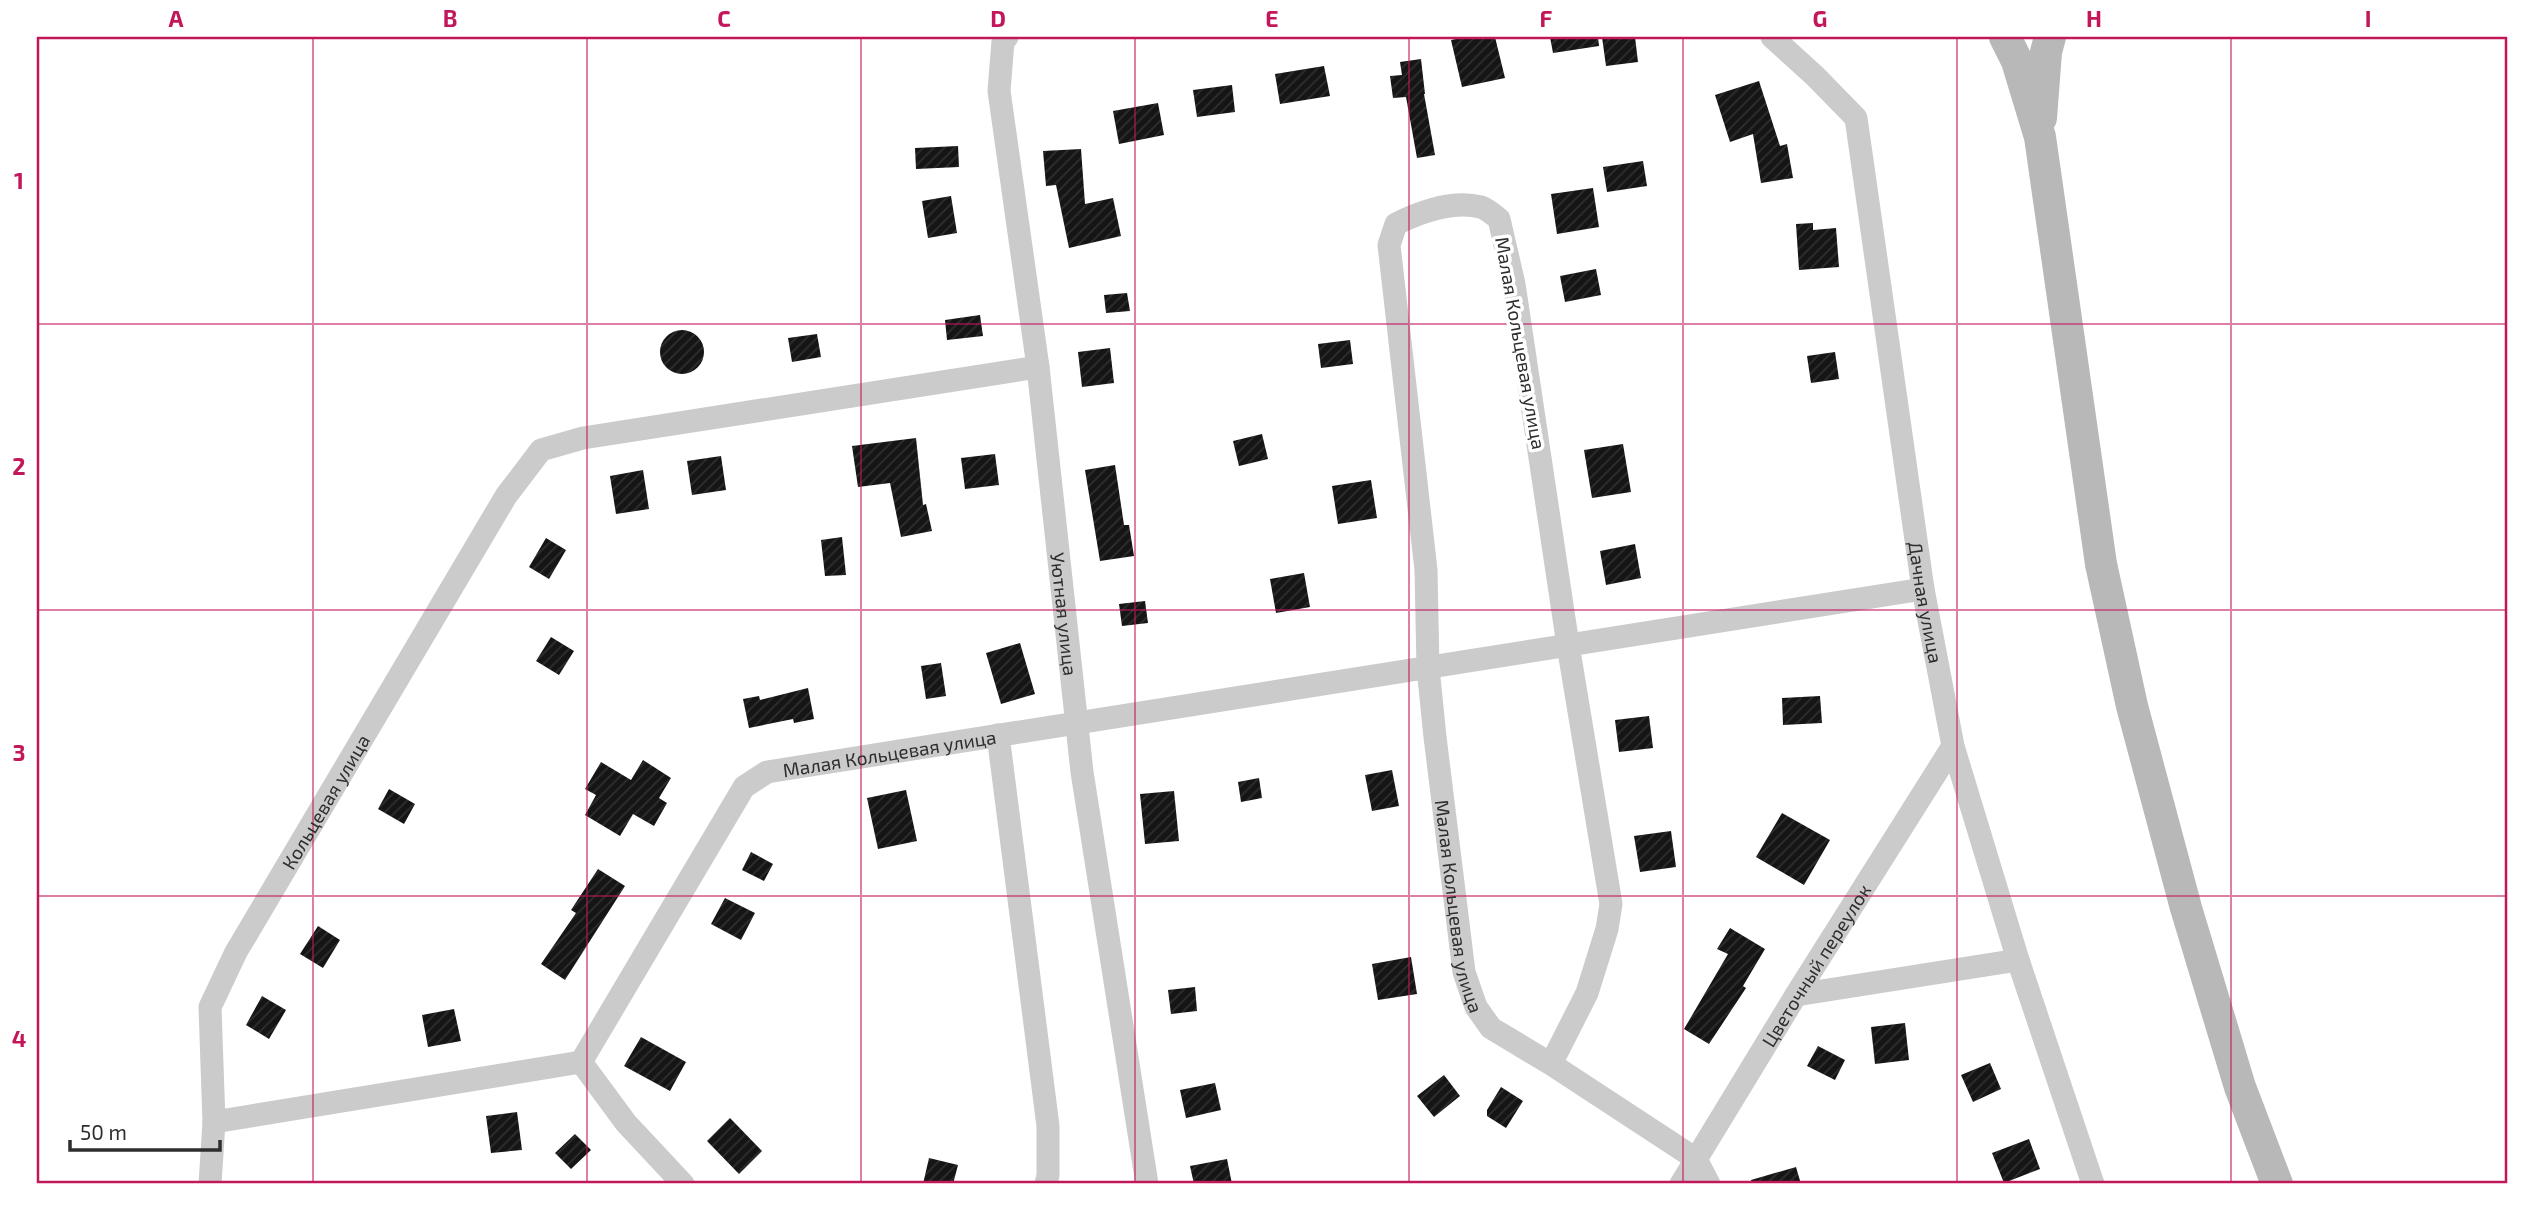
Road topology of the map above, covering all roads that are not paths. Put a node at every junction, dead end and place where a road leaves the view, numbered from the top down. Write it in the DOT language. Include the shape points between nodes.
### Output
graph roads {
  1 [pos="1772,37"];
  2 [pos="2005,37"];
  3 [pos="2050,37"];
  4 [pos="1005,39"];
  5 [pos="2040,137"];
  6 [pos="1038,367"];
  7 [pos="1923,589"];
  8 [pos="1568,645"];
  9 [pos="1429,668"];
  10 [pos="1077,722"];
  11 [pos="998,735"];
  12 [pos="1953,746"];
  13 [pos="2018,960"];
  14 [pos="1796,995"];
  15 [pos="581,1062"];
  16 [pos="1551,1064"];
  17 [pos="214,1122"];
  18 [pos="1696,1158"];
  19 [pos="210,1184"];
  20 [pos="683,1184"];
  21 [pos="1046,1184"];
  22 [pos="1147,1184"];
  23 [pos="1681,1184"];
  24 [pos="1709,1184"];
  25 [pos="2093,1184"];
  26 [pos="2277,1184"];
  1 -- 7 [label="street, Дачная улица" via="1856,118"];
  2 -- 5 [label="street"];
  3 -- 5 [label="street"];
  4 -- 6 [label="street, Уютная улица" via="999,91"];
  5 -- 26 [label="street" via="2101,564 2132,706 2240,1087"];
  6 -- 10 [label="street, Уютная улица"];
  6 -- 17 [label="street, Кольцевая улица" via="583,438 541,450 506,496 236,952 210,1007"];
  7 -- 8 [label="street, Малая Кольцевая улица"];
  7 -- 12 [label="street, Дачная улица"];
  8 -- 9 [label="street, Малая Кольцевая улица"];
  8 -- 9 [label="street, Малая Кольцевая улица" via="1504,237 1499,219 1483,208 1460,205 1416,214 1396,224 1389,245 1426,570"];
  8 -- 16 [label="street, Малая Кольцевая улица" via="1611,904 1587,993"];
  9 -- 10 [label="street, Малая Кольцевая улица"];
  9 -- 16 [label="street, Малая Кольцевая улица" via="1464,972 1476,1007 1491,1028"];
  10 -- 11 [label="street, Малая Кольцевая улица"];
  10 -- 22 [label="street, Уютная улица"];
  11 -- 15 [label="street, Малая Кольцевая улица" via="767,772 744,787"];
  11 -- 21 [label="street" via="1048,1126"];
  12 -- 13 [label="street, Дачная улица"];
  12 -- 14 [label="street, Цветочный переулок"];
  13 -- 14 [label="street"];
  13 -- 25 [label="street, Дачная улица"];
  14 -- 18 [label="street, Цветочный переулок"];
  15 -- 17 [label="street"];
  15 -- 20 [label="street" via="626,1123"];
  16 -- 18 [label="street, Малая Кольцевая улица"];
  17 -- 19 [label="street, Кольцевая улица"];
  18 -- 23 [label="street, Цветочный переулок"];
  18 -- 24 [label="street"];
}
